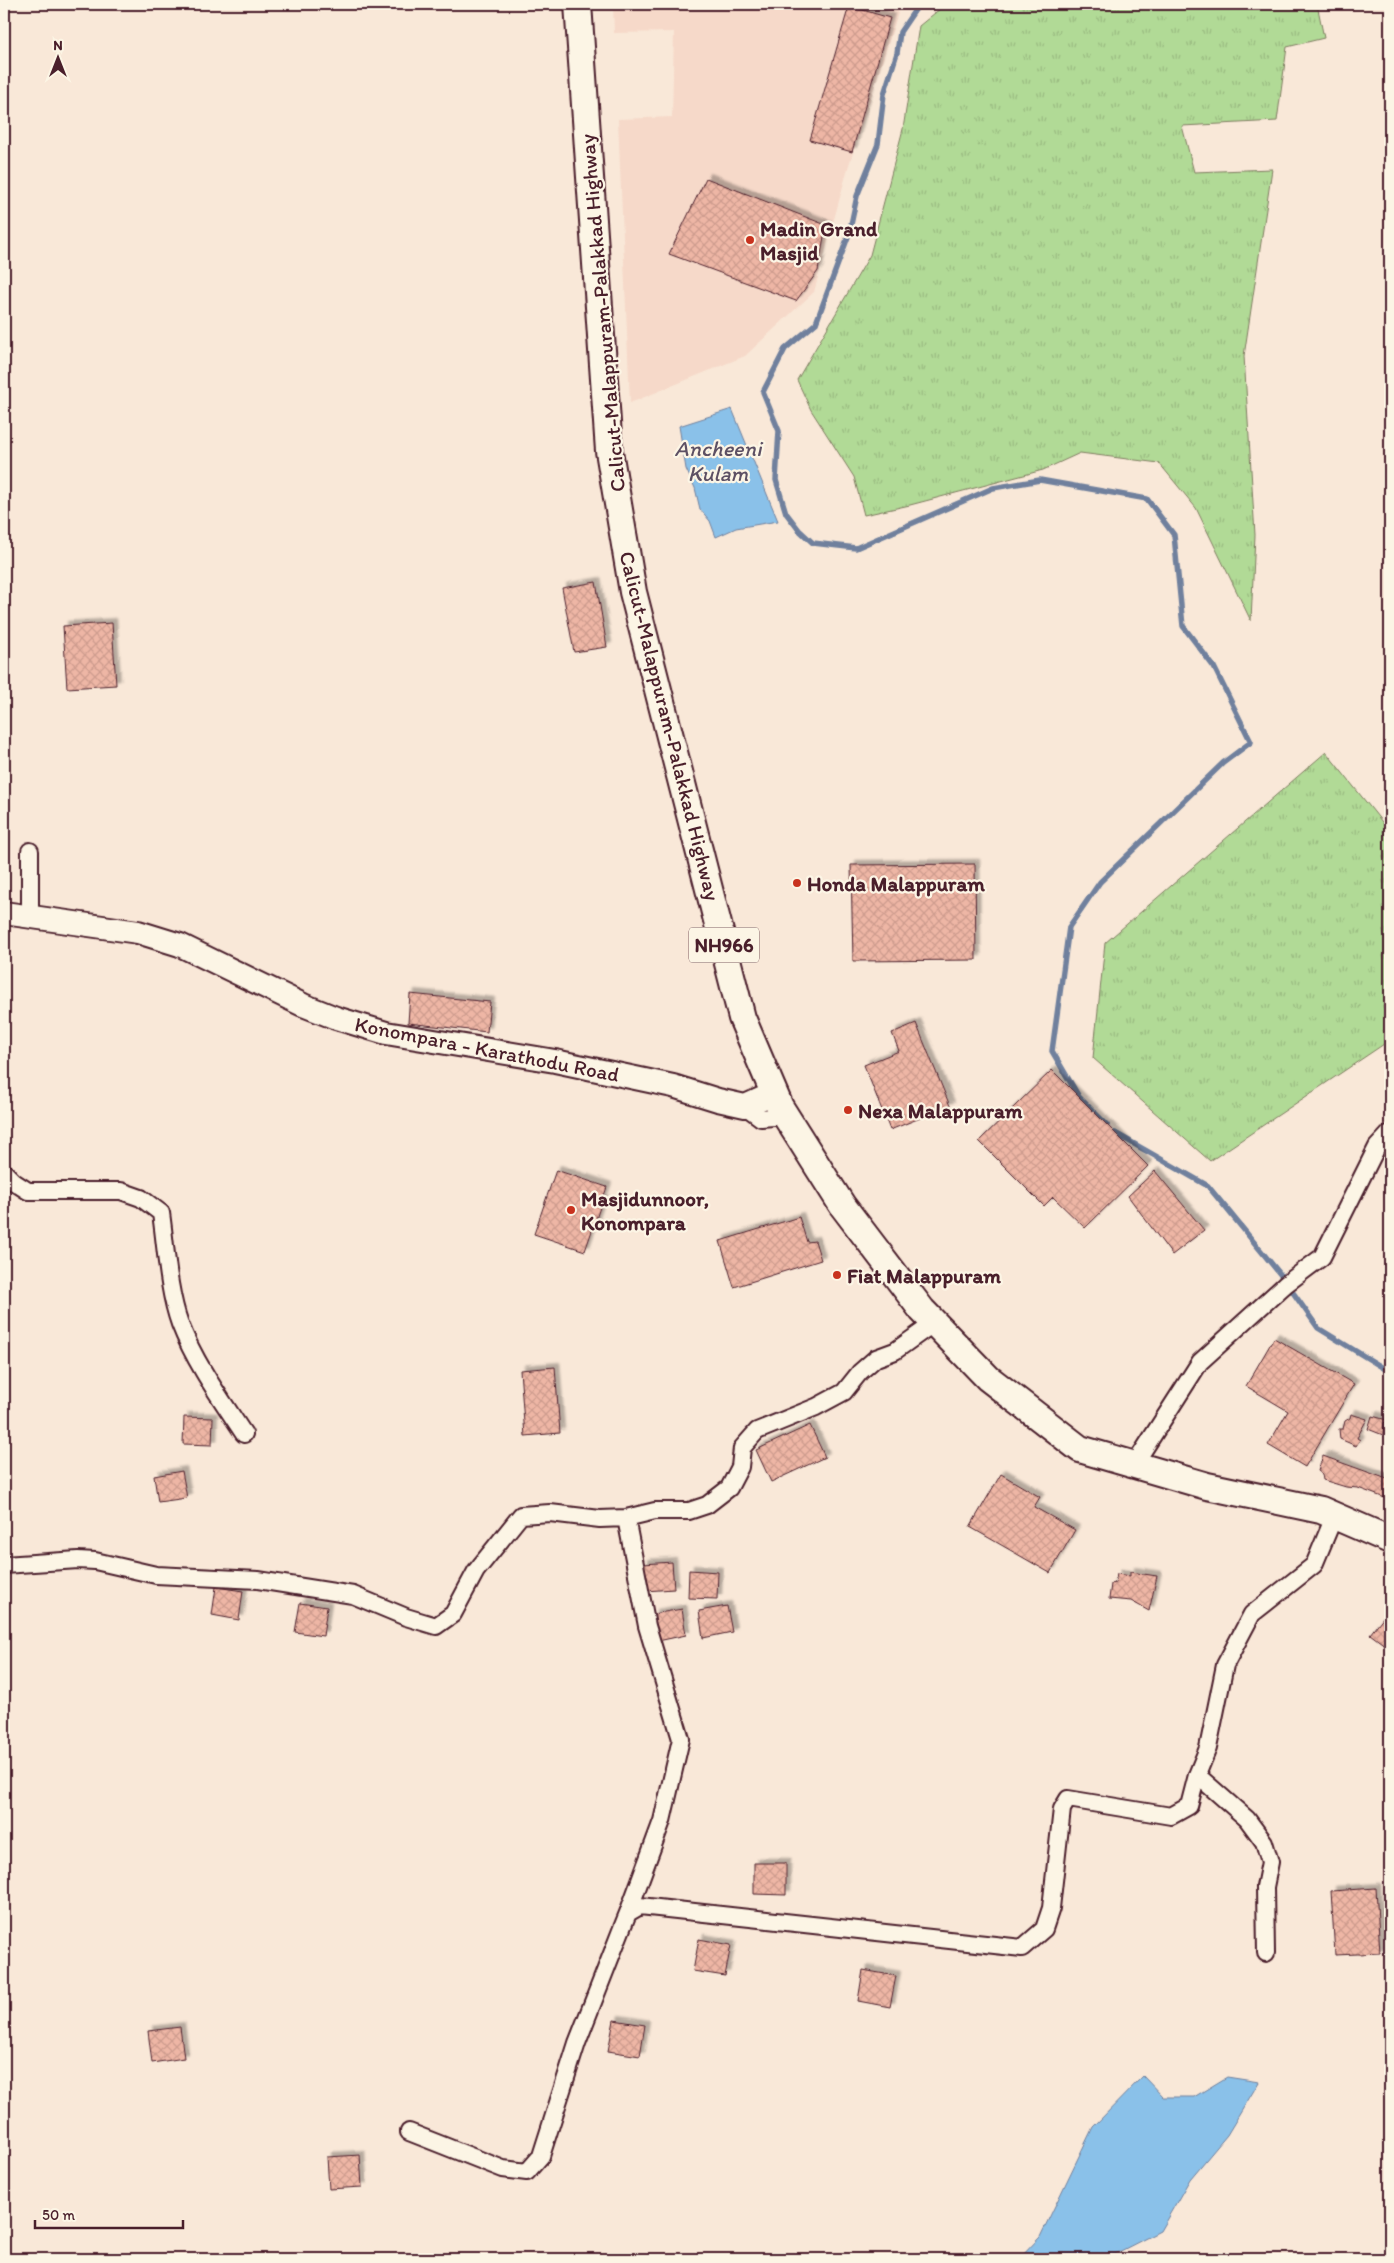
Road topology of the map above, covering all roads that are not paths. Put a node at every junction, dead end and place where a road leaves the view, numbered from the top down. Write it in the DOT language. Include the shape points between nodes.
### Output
graph roads {
  1 [pos="578,4"];
  2 [pos="30,851"];
  3 [pos="4,913"];
  4 [pos="30,916"];
  5 [pos="774,1093"];
  6 [pos="745,1106"];
  7 [pos="786,1116"];
  8 [pos="1390,1132"];
  9 [pos="4,1172"];
  10 [pos="934,1323"];
  11 [pos="244,1434"];
  12 [pos="1134,1465"];
  13 [pos="1334,1517"];
  14 [pos="626,1518"];
  15 [pos="1390,1540"];
  16 [pos="4,1565"];
  17 [pos="1197,1775"];
  18 [pos="628,1913"];
  19 [pos="1266,1952"];
  20 [pos="409,2132"];
  1 -- 5 [label="highway, Calicut-Malappuram-Palakkad Highway / NH966" via="609,451 633,592 742,1018"];
  2 -- 4 [label="street"];
  3 -- 4 [label="main road, Konompara - Karathodu Road"];
  4 -- 6 [label="main road, Konompara - Karathodu Road" via="138,932 180,945 303,1004 386,1033 564,1063 673,1086"];
  5 -- 6 [label="main road"];
  5 -- 7 [label="highway, Calicut-Malappuram-Palakkad Highway / NH966"];
  6 -- 7 [label="street" via="761,1118"];
  7 -- 10 [label="highway, Calicut-Malappuram-Palakkad Highway / NH966" via="842,1205"];
  8 -- 12 [label="street" via="1378,1147 1322,1257 1260,1307 1200,1362"];
  9 -- 11 [label="street" via="28,1191 121,1191 141,1198 161,1213 170,1280 180,1323 206,1375"];
  10 -- 12 [label="highway, Calicut-Malappuram-Palakkad Highway / NH966" via="988,1378 1080,1449"];
  10 -- 14 [label="street" via="895,1351 876,1358 844,1392 756,1432 742,1448 740,1467 729,1488 707,1505 689,1511 656,1511"];
  12 -- 13 [label="highway, Calicut-Malappuram-Palakkad Highway / NH966" via="1207,1486 1321,1510"];
  13 -- 15 [label="highway, Calicut-Malappuram-Palakkad Highway / NH966"];
  13 -- 17 [label="street" via="1314,1566 1252,1614 1225,1665 1208,1748"];
  14 -- 16 [label="street" via="600,1519 550,1513 520,1516 476,1571 453,1614 436,1626 353,1595 258,1580 156,1575 95,1561"];
  14 -- 18 [label="street" via="647,1626 681,1739 662,1821"];
  17 -- 18 [label="street" via="1189,1806 1171,1816 1068,1799 1062,1809 1051,1908 1044,1929 1022,1948 640,1906"];
  17 -- 19 [label="street" via="1247,1819 1264,1842 1270,1862 1265,1888"];
  18 -- 20 [label="street" via="577,2043 541,2156 535,2165 527,2172 503,2169"];
}
